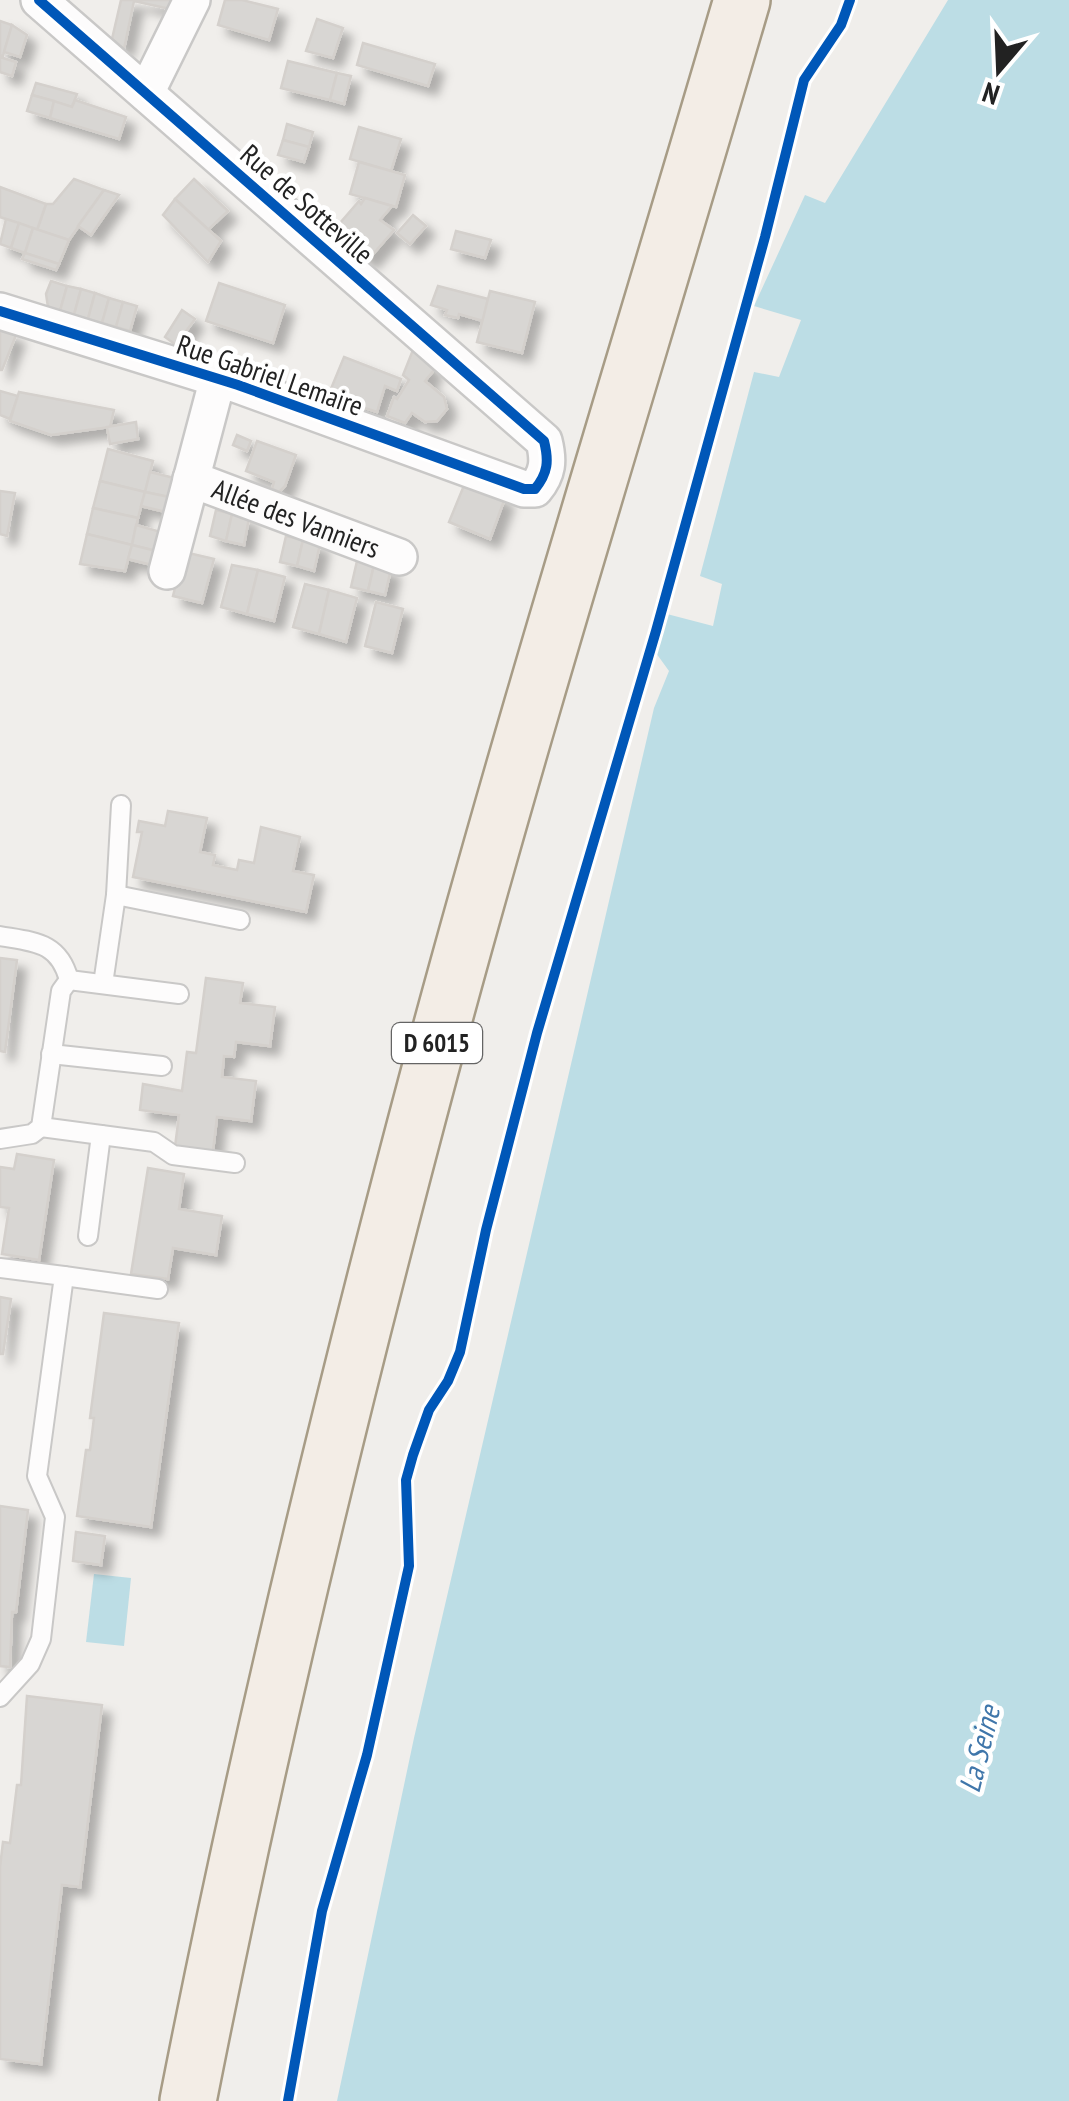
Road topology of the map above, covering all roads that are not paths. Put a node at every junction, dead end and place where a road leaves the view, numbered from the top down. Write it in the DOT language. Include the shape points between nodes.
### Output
graph roads {
  1 [pos="39,0"];
  2 [pos="192,0"];
  3 [pos="742,0"];
  4 [pos="146,93"];
  5 [pos="0,312"];
  6 [pos="218,378"];
  7 [pos="192,479"];
  8 [pos="524,489"];
  9 [pos="400,556"];
  10 [pos="167,571"];
  11 [pos="121,805"];
  12 [pos="116,895"];
  13 [pos="240,920"];
  14 [pos="0,936"];
  15 [pos="70,980"];
  16 [pos="103,984"];
  17 [pos="179,994"];
  18 [pos="51,1054"];
  19 [pos="162,1066"];
  20 [pos="41,1127"];
  21 [pos="101,1135"];
  22 [pos="0,1139"];
  23 [pos="234,1163"];
  24 [pos="88,1236"];
  25 [pos="0,1268"];
  26 [pos="64,1276"];
  27 [pos="158,1289"];
  28 [pos="0,1696"];
  29 [pos="188,2101"];
  1 -- 4 [label="street, Rue de Sotteville"];
  2 -- 4 [label="street"];
  3 -- 29 [label="main road, D 6015" via="431,1065 271,1704"];
  4 -- 8 [label="street, Rue de Sotteville" via="544,441 549,460 543,479 536,489"];
  5 -- 6 [label="street, Rue Gabriel Lemaire"];
  6 -- 7 [label="street, Allée des Vanniers"];
  6 -- 8 [label="street, Rue Gabriel Lemaire"];
  7 -- 9 [label="street, Allée des Vanniers"];
  7 -- 10 [label="street, Allée des Vanniers"];
  11 -- 12 [label="lane"];
  12 -- 13 [label="lane"];
  12 -- 16 [label="lane"];
  14 -- 15 [label="lane" via="51,948 64,959"];
  15 -- 16 [label="lane"];
  15 -- 18 [label="lane" via="60,991"];
  16 -- 17 [label="lane"];
  18 -- 19 [label="lane"];
  18 -- 20 [label="lane"];
  20 -- 21 [label="lane"];
  20 -- 22 [label="lane"];
  21 -- 23 [label="lane" via="154,1142 173,1156"];
  21 -- 24 [label="lane"];
  25 -- 26 [label="lane"];
  26 -- 27 [label="lane"];
  26 -- 28 [label="lane" via="37,1476 55,1518 41,1638 30,1664"];
}
